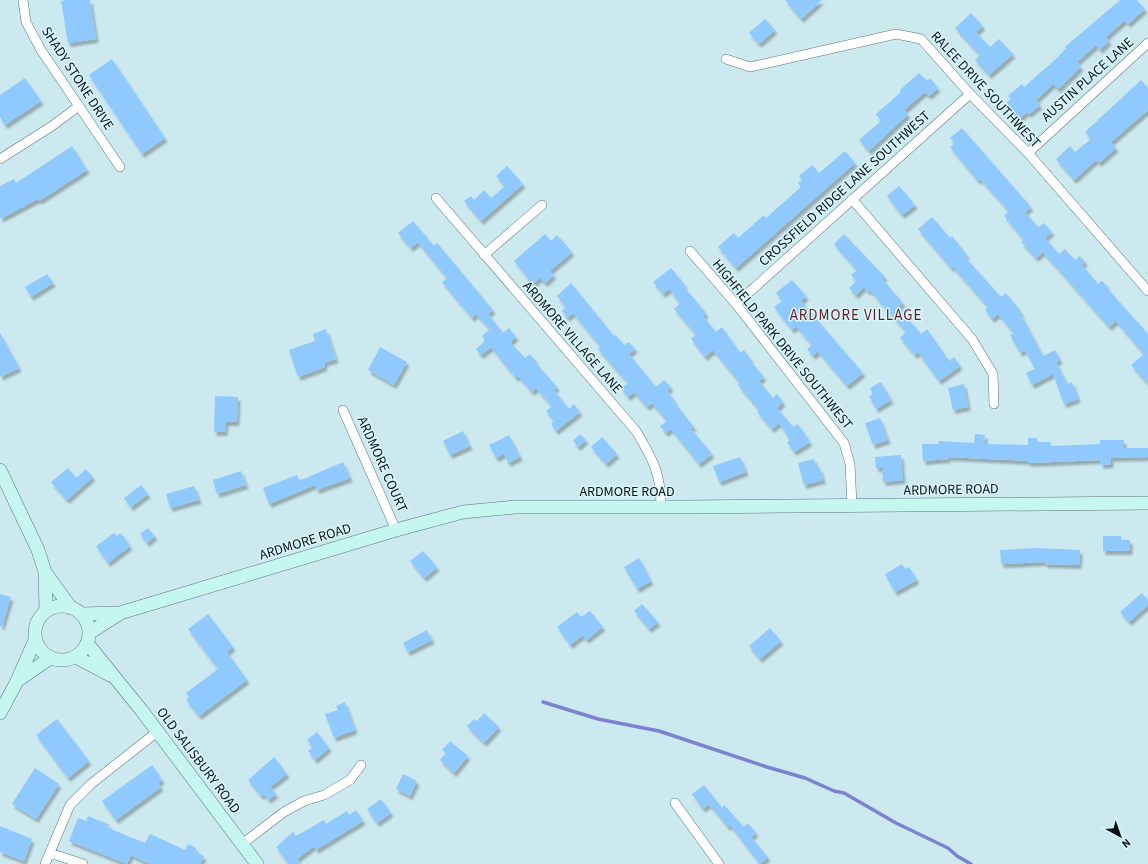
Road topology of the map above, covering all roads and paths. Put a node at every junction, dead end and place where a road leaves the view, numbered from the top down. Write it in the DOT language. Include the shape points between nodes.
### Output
graph roads {
  1 [pos="23,0"];
  2 [pos="1148,43"];
  3 [pos="726,59"];
  4 [pos="970,94"];
  5 [pos="79,106"];
  6 [pos="1028,153"];
  7 [pos="0,158"];
  8 [pos="120,167"];
  9 [pos="436,198"];
  10 [pos="852,199"];
  11 [pos="542,205"];
  12 [pos="690,251"];
  13 [pos="484,255"];
  14 [pos="1148,291"];
  15 [pos="736,304"];
  16 [pos="994,404"];
  17 [pos="343,410"];
  18 [pos="0,470"];
  19 [pos="1148,503"];
  20 [pos="852,505"];
  21 [pos="661,507"];
  22 [pos="396,530"];
  23 [pos="45,572"];
  24 [pos="46,611"];
  25 [pos="76,611"];
  26 [pos="120,613"];
  27 [pos="88,638"];
  28 [pos="35,640"];
  29 [pos="76,657"];
  30 [pos="50,658"];
  31 [pos="113,676"];
  32 [pos="17,681"];
  33 [pos="0,713"];
  34 [pos="157,732"];
  35 [pos="361,766"];
  36 [pos="675,803"];
  37 [pos="242,844"];
  38 [pos="50,853"];
  39 [pos="45,864"];
  40 [pos="83,864"];
  41 [pos="257,864"];
  42 [pos="719,864"];
  1 -- 5 [label="street, SHADY STONE DRIVE" via="26,22 41,50"];
  2 -- 6 [label="street, AUSTIN PLACE LANE"];
  3 -- 4 [label="street, RALEE DRIVE SOUTHWEST" via="750,67 896,34 911,36 921,39 928,45"];
  4 -- 6 [label="street, RALEE DRIVE SOUTHWEST"];
  4 -- 10 [label="street, CROSSFIELD RIDGE LANE SOUTHWEST"];
  5 -- 7 [label="street"];
  5 -- 8 [label="street, SHADY STONE DRIVE"];
  6 -- 14 [label="street, RALEE DRIVE SOUTHWEST"];
  9 -- 13 [label="street, ARDMORE VILLAGE LANE"];
  10 -- 15 [label="street, CROSSFIELD RIDGE LANE SOUTHWEST"];
  10 -- 16 [label="street" via="972,339 993,374"];
  11 -- 13 [label="street"];
  12 -- 15 [label="street, HIGHFIELD PARK DRIVE SOUTHWEST"];
  13 -- 21 [label="street, ARDMORE VILLAGE LANE" via="636,431 658,470"];
  15 -- 20 [label="street, HIGHFIELD PARK DRIVE SOUTHWEST" via="844,443 850,464"];
  17 -- 22 [label="street, ARDMORE COURT"];
  18 -- 23 [label="street, OLD SALISBURY ROAD" via="38,550"];
  19 -- 20 [label="street, ARDMORE ROAD"];
  20 -- 21 [label="street, ARDMORE ROAD"];
  21 -- 22 [label="street, ARDMORE ROAD" via="515,507 463,512"];
  22 -- 26 [label="street, ARDMORE ROAD"];
  23 -- 24 [label="street, OLD SALISBURY ROAD"];
  23 -- 25 [label="street, OLD SALISBURY ROAD"];
  24 -- 25 [label="street" via="62,606"];
  24 -- 28 [label="street" via="36,624"];
  25 -- 26 [label="street, ARDMORE ROAD"];
  25 -- 27 [label="street, OLD SALISBURY ROAD" via="85,620"];
  26 -- 27 [label="street, ARDMORE ROAD"];
  27 -- 29 [label="street" via="83,651"];
  27 -- 31 [label="street, OLD SALISBURY ROAD"];
  28 -- 30 [label="street" via="43,654"];
  28 -- 32 [label="street"];
  29 -- 30 [label="street" via="59,661"];
  29 -- 31 [label="street, OLD SALISBURY ROAD"];
  30 -- 32 [label="street"];
  31 -- 34 [label="street, OLD SALISBURY ROAD"];
  32 -- 33 [label="street"];
  34 -- 37 [label="street, OLD SALISBURY ROAD"];
  34 -- 38 [label="street" via="91,784 70,805"];
  35 -- 37 [label="street" via="350,780 324,795 304,801 284,812"];
  36 -- 42 [label="street"];
  37 -- 41 [label="street, OLD SALISBURY ROAD"];
  38 -- 39 [label="street"];
  38 -- 40 [label="street"];
}
